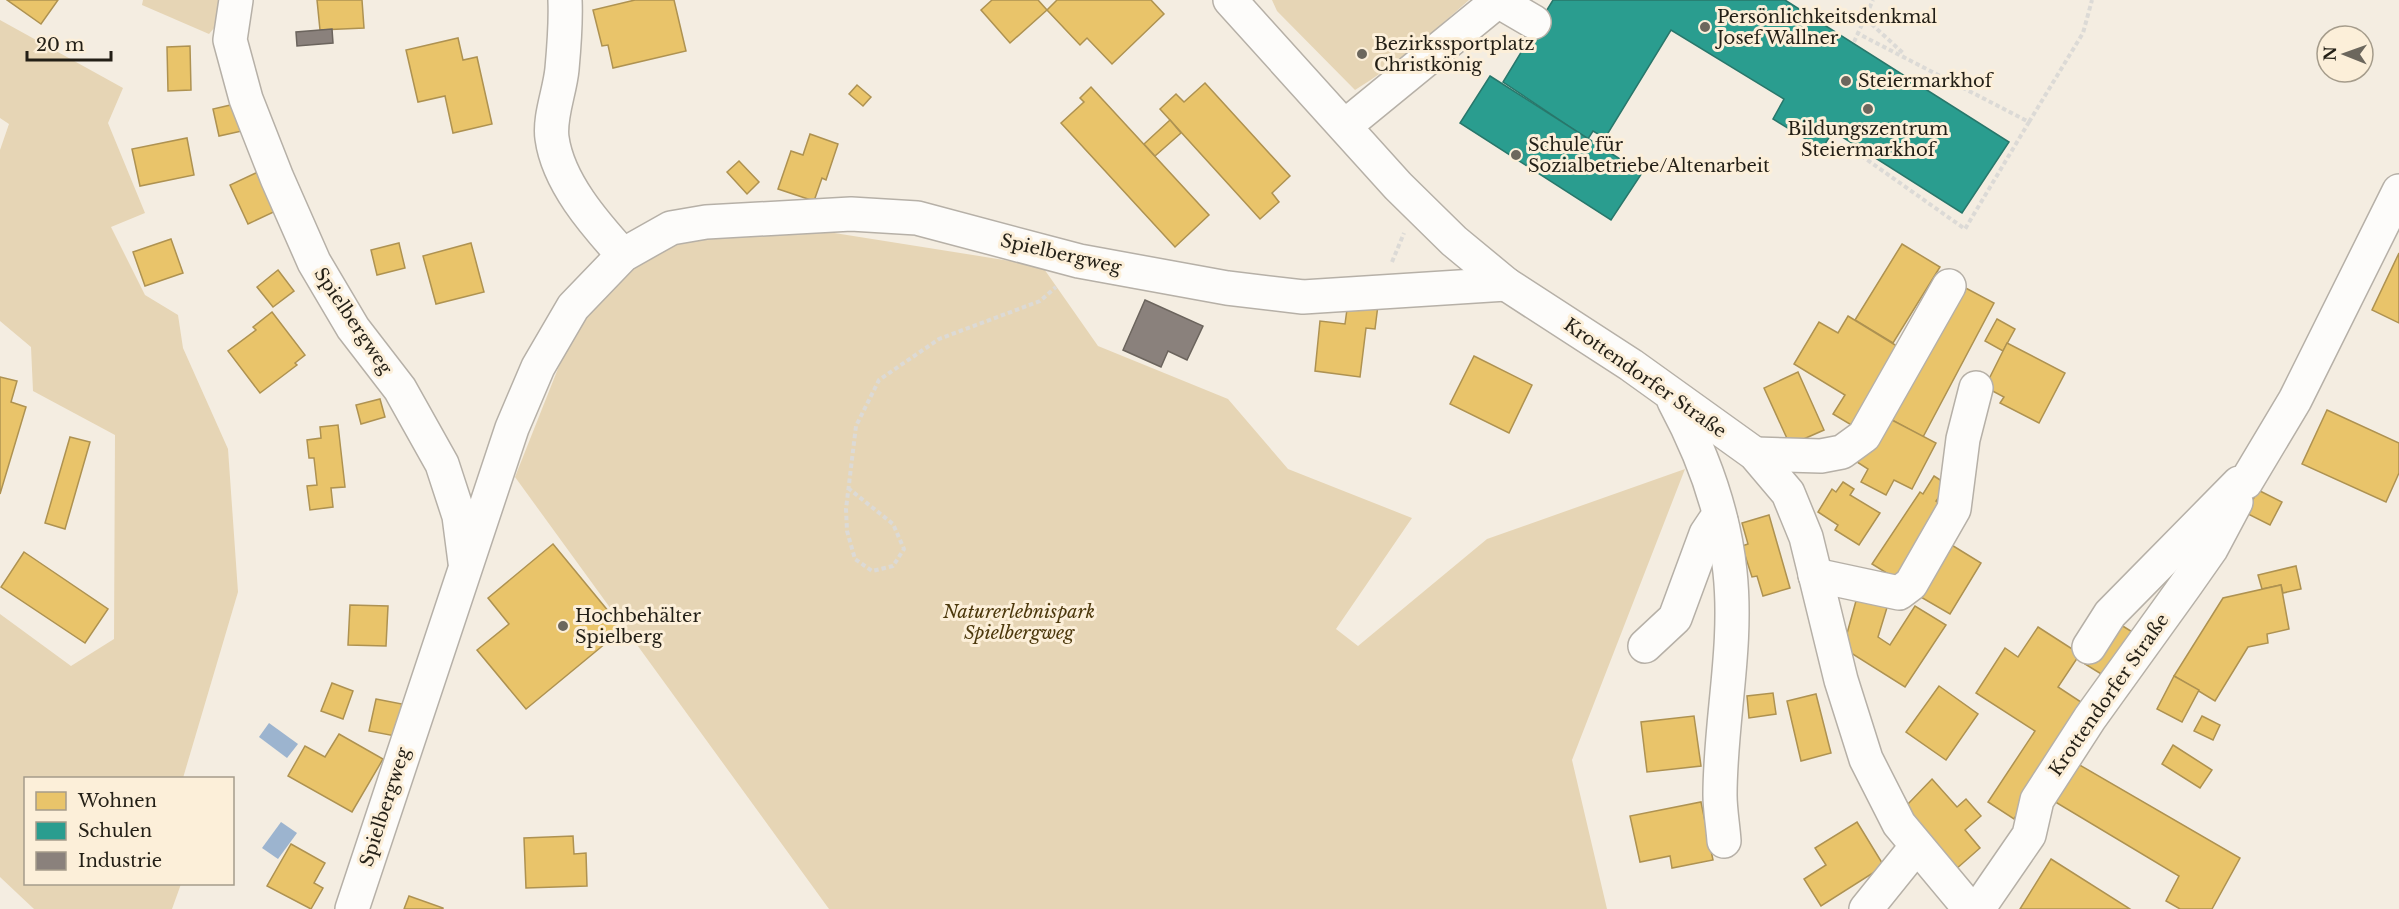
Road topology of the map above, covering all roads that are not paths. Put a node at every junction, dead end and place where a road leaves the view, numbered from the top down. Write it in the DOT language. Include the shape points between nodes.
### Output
graph roads {
  1 [pos="236,0"];
  2 [pos="565,0"];
  3 [pos="1230,0"];
  4 [pos="1498,1"];
  5 [pos="1534,21"];
  6 [pos="1345,126"];
  7 [pos="2399,191"];
  8 [pos="623,255"];
  9 [pos="1506,284"];
  10 [pos="1949,286"];
  11 [pos="1977,388"];
  12 [pos="1669,392"];
  13 [pos="1755,454"];
  14 [pos="2246,482"];
  15 [pos="1721,521"];
  16 [pos="466,569"];
  17 [pos="1815,575"];
  18 [pos="1645,646"];
  19 [pos="2089,646"];
  20 [pos="1724,841"];
  21 [pos="1916,847"];
  22 [pos="352,909"];
  23 [pos="1866,909"];
  24 [pos="1970,909"];
  25 [pos="1978,909"];
  1 -- 16 [label="street, Spielbergweg" via="230,40 246,99 277,178 314,262 354,328 400,389 441,464 459,516"];
  2 -- 8 [label="street" via="562,69 551,136 558,164 568,181 602,232"];
  3 -- 6 [label="street, Krottendorfer Straße"];
  4 -- 5 [label="street"];
  4 -- 6 [label="street"];
  6 -- 9 [label="street, Krottendorfer Straße" via="1414,201"];
  7 -- 14 [label="street, Krottendorfer Straße" via="2295,400"];
  8 -- 9 [label="street, Spielbergweg" via="671,228 706,222 851,214 917,218 1079,261 1227,288 1303,297"];
  8 -- 16 [label="street, Spielbergweg" via="573,307 538,368 512,428"];
  9 -- 12 [label="street, Krottendorfer Straße"];
  10 -- 13 [label="street" via="1864,436 1842,452 1821,456"];
  11 -- 17 [label="street" via="1963,439 1954,509 1911,584 1899,593"];
  12 -- 13 [label="street, Krottendorfer Straße"];
  12 -- 15 [label="street" via="1695,440"];
  13 -- 17 [label="street, Krottendorfer Straße" via="1788,493 1806,537"];
  14 -- 19 [label="street, Krottendorfer Straße" via="2239,483 2110,614"];
  14 -- 25 [label="street, Krottendorfer Straße" via="2211,549 2090,718 2037,800 2028,835"];
  15 -- 18 [label="street" via="1714,522 1706,534 1675,618"];
  15 -- 20 [label="street" via="1730,572 1730,661 1720,796"];
  16 -- 22 [label="street, Spielbergweg"];
  17 -- 21 [label="street, Krottendorfer Straße" via="1866,759 1899,824"];
  21 -- 23 [label="street"];
  21 -- 24 [label="street, Krottendorfer Straße"];
}
